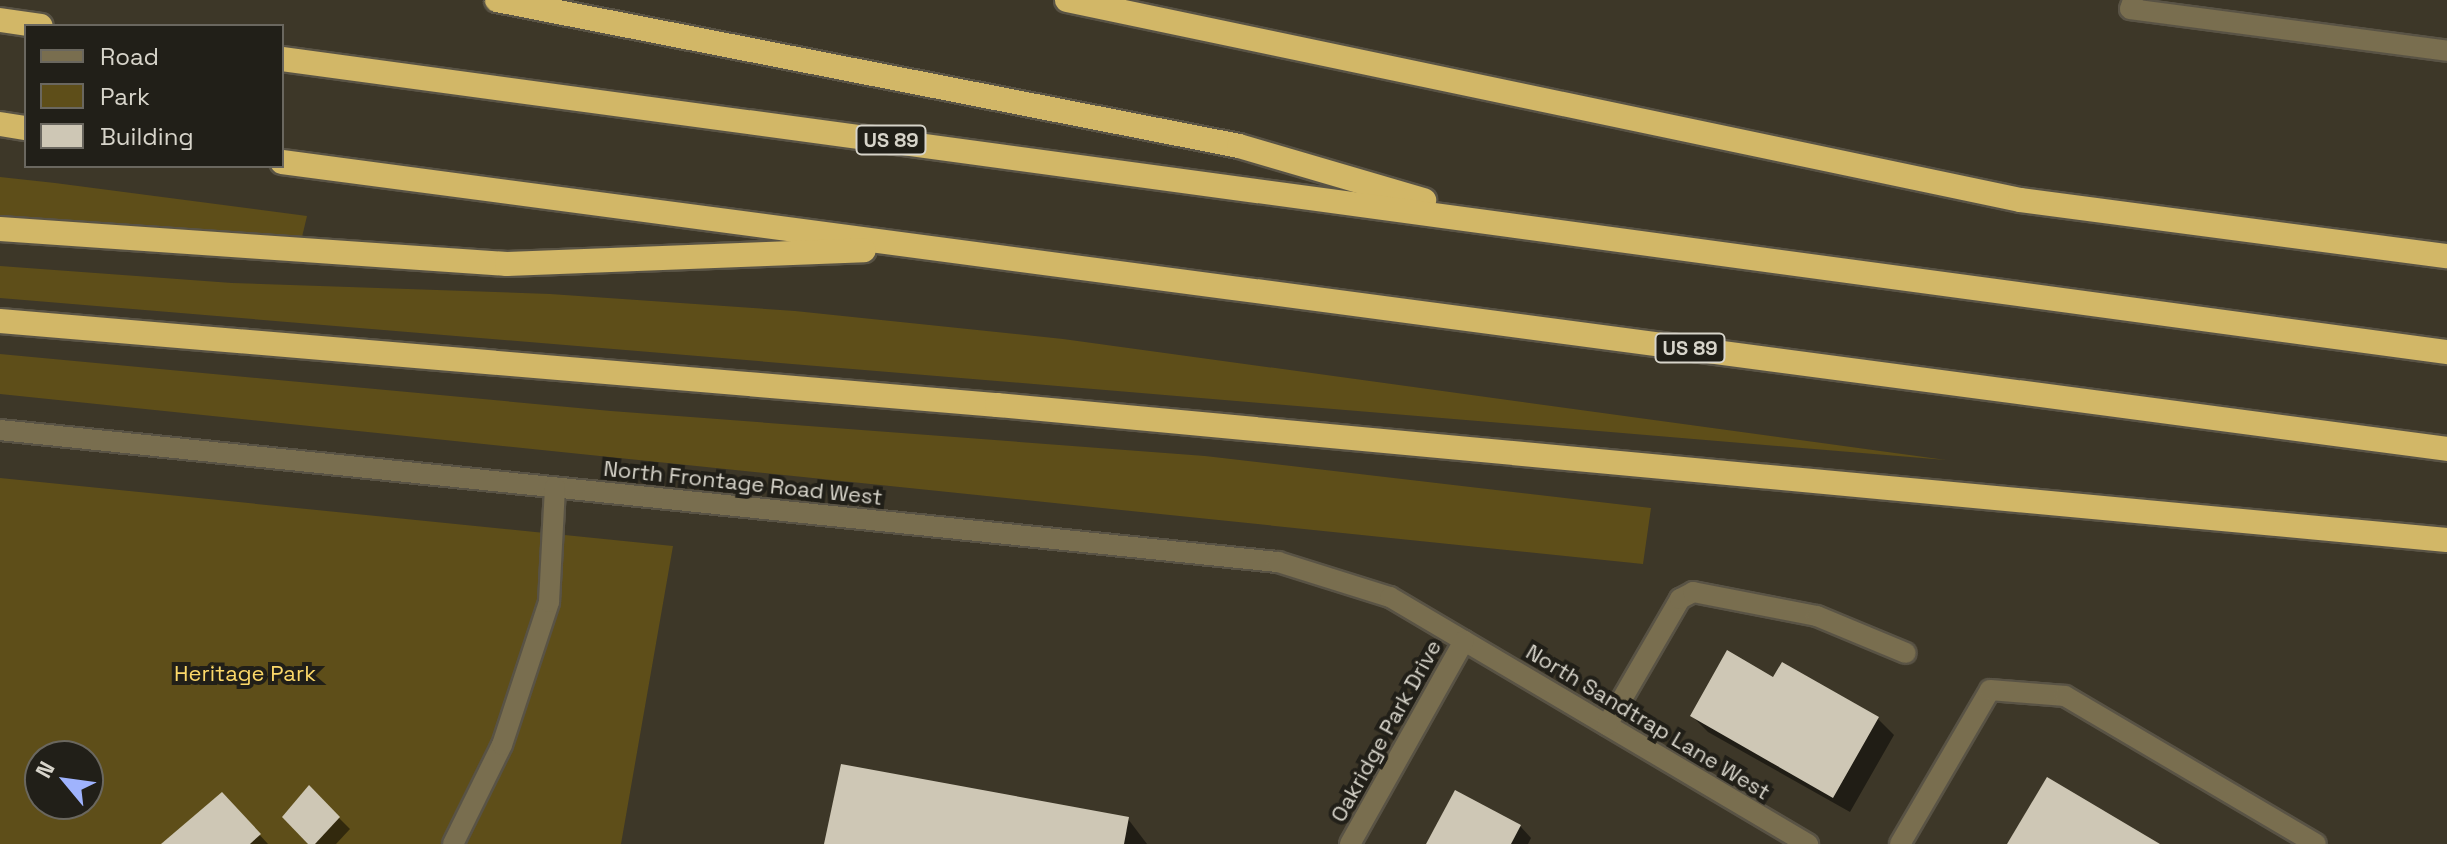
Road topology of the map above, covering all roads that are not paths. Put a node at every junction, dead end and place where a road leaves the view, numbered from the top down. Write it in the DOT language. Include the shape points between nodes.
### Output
graph roads {
  1 [pos="497,0"];
  2 [pos="1067,0"];
  3 [pos="2133,0"];
  4 [pos="0,20"];
  5 [pos="27,24"];
  6 [pos="2447,51"];
  7 [pos="284,59"];
  8 [pos="0,124"];
  9 [pos="24,128"];
  10 [pos="284,162"];
  11 [pos="1500,222"];
  12 [pos="0,229"];
  13 [pos="932,248"];
  14 [pos="2447,256"];
  15 [pos="0,321"];
  16 [pos="2447,352"];
  17 [pos="0,430"];
  18 [pos="2447,449"];
  19 [pos="555,487"];
  20 [pos="2447,540"];
  21 [pos="1464,641"];
  22 [pos="1906,653"];
  23 [pos="1607,725"];
  24 [pos="453,844"];
  25 [pos="1350,844"];
  26 [pos="1808,844"];
  27 [pos="1900,844"];
  28 [pos="2316,844"];
  1 -- 11 [label="highway" via="1239,146"];
  2 -- 14 [label="highway" via="2006,197"];
  3 -- 6 [label="street" via="2130,9"];
  4 -- 5 [label="highway"];
  7 -- 11 [label="highway, US 89"];
  8 -- 9 [label="highway"];
  10 -- 13 [label="highway, US 89"];
  11 -- 16 [label="highway, US 89"];
  12 -- 13 [label="highway" via="507,264"];
  13 -- 18 [label="highway, US 89"];
  15 -- 20 [label="highway" via="997,405"];
  17 -- 19 [label="street, North Frontage Road West"];
  19 -- 21 [label="street, North Frontage Road West" via="1278,562 1390,597"];
  19 -- 24 [label="street" via="549,602 502,745"];
  21 -- 23 [label="street, North Sandtrap Lane West"];
  21 -- 25 [label="street, Oakridge Park Drive"];
  22 -- 23 [label="street" via="1817,616 1693,592 1680,599"];
  23 -- 26 [label="street, North Sandtrap Lane West"];
  27 -- 28 [label="street" via="1990,690 2065,696"];
}
